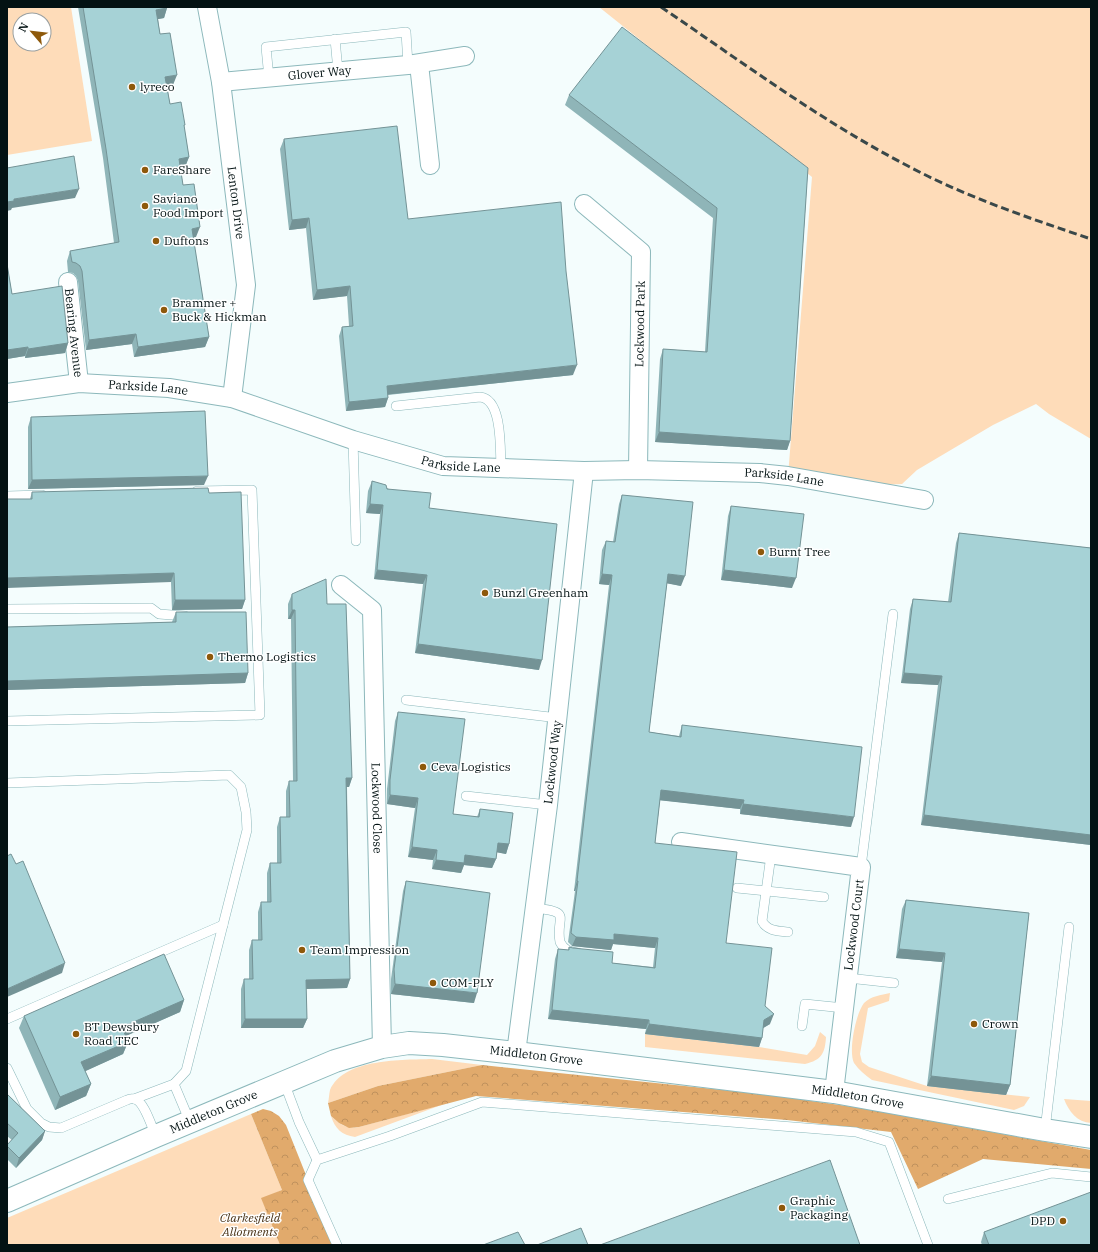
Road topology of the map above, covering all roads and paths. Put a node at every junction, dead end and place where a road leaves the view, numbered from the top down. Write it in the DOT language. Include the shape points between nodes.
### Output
graph roads {
  1 [pos="207,7"];
  2 [pos="335,39"];
  3 [pos="465,56"];
  4 [pos="413,64"];
  5 [pos="338,71"];
  6 [pos="269,78"];
  7 [pos="221,82"];
  8 [pos="430,165"];
  9 [pos="584,204"];
  10 [pos="68,282"];
  11 [pos="79,383"];
  12 [pos="7,393"];
  13 [pos="232,398"];
  14 [pos="396,406"];
  15 [pos="353,440"];
  16 [pos="501,468"];
  17 [pos="638,470"];
  18 [pos="584,471"];
  19 [pos="189,491"];
  20 [pos="54,495"];
  21 [pos="7,496"];
  22 [pos="924,500"];
  23 [pos="356,541"];
  24 [pos="342,585"];
  25 [pos="7,609"];
  26 [pos="893,614"];
  27 [pos="198,616"];
  28 [pos="406,700"];
  29 [pos="558,718"];
  30 [pos="7,721"];
  31 [pos="7,783"];
  32 [pos="466,796"];
  33 [pos="548,805"];
  34 [pos="681,842"];
  35 [pos="771,855"];
  36 [pos="861,867"];
  37 [pos="737,888"];
  38 [pos="766,891"];
  39 [pos="824,897"];
  40 [pos="535,908"];
  41 [pos="223,925"];
  42 [pos="1069,927"];
  43 [pos="788,932"];
  44 [pos="584,953"];
  45 [pos="848,978"];
  46 [pos="894,983"];
  47 [pos="844,1008"];
  48 [pos="7,1019"];
  49 [pos="802,1026"];
  50 [pos="382,1047"];
  51 [pos="516,1053"];
  52 [pos="7,1068"];
  53 [pos="284,1082"];
  54 [pos="174,1084"];
  55 [pos="834,1092"];
  56 [pos="134,1099"];
  57 [pos="190,1123"];
  58 [pos="1045,1130"];
  59 [pos="156,1136"];
  60 [pos="1091,1137"];
  61 [pos="317,1160"];
  62 [pos="1091,1177"];
  63 [pos="948,1199"];
  64 [pos="7,1200"];
  65 [pos="337,1245"];
  66 [pos="928,1245"];
  1 -- 7 [label="street, Lenton Drive"];
  2 -- 4 [label="lane" via="406,32"];
  2 -- 5 [label="lane"];
  2 -- 6 [label="lane" via="266,47"];
  3 -- 4 [label="street, Glover Way"];
  4 -- 5 [label="street, Glover Way"];
  4 -- 8 [label="street"];
  5 -- 6 [label="street, Glover Way"];
  6 -- 7 [label="street, Glover Way"];
  7 -- 13 [label="street, Lenton Drive" via="246,286"];
  9 -- 17 [label="street, Lockwood Park" via="641,252"];
  10 -- 11 [label="street, Bearing Avenue"];
  11 -- 12 [label="street, Parkside Lane"];
  11 -- 13 [label="street, Parkside Lane" via="169,388"];
  13 -- 15 [label="street, Parkside Lane"];
  14 -- 16 [label="lane" via="480,396 486,398 496,413"];
  15 -- 16 [label="street, Parkside Lane" via="443,466"];
  15 -- 23 [label="lane"];
  16 -- 18 [label="street, Parkside Lane"];
  17 -- 18 [label="street, Parkside Lane"];
  17 -- 22 [label="street, Parkside Lane" via="760,473"];
  18 -- 29 [label="street, Lockwood Way"];
  19 -- 30 [label="lane" via="252,490 253,615 260,715"];
  20 -- 21 [label="lane"];
  24 -- 50 [label="street, Lockwood Close" via="372,610"];
  25 -- 27 [label="lane" via="151,608 164,615"];
  26 -- 36 [label="lane"];
  28 -- 29 [label="lane"];
  29 -- 33 [label="street, Lockwood Way"];
  31 -- 41 [label="lane" via="229,775 241,787 247,830"];
  32 -- 33 [label="lane"];
  33 -- 40 [label="street, Lockwood Way"];
  34 -- 35 [label="street, Lockwood Court"];
  35 -- 36 [label="street, Lockwood Court"];
  35 -- 38 [label="lane"];
  36 -- 45 [label="street, Lockwood Court"];
  37 -- 38 [label="lane"];
  38 -- 39 [label="lane"];
  38 -- 43 [label="lane" via="762,916 764,926"];
  40 -- 44 [label="lane" via="556,911 561,920 559,938 562,946 570,952"];
  40 -- 51 [label="street, Lockwood Way"];
  41 -- 48 [label="lane"];
  41 -- 54 [label="lane" via="186,1071"];
  42 -- 58 [label="lane"];
  45 -- 46 [label="lane"];
  45 -- 47 [label="street, Lockwood Court"];
  47 -- 49 [label="lane" via="805,1004"];
  47 -- 55 [label="street, Lockwood Court"];
  50 -- 51 [label="street, Middleton Grove" via="443,1045"];
  50 -- 53 [label="street, Middleton Grove" via="335,1061"];
  51 -- 55 [label="street, Middleton Grove"];
  52 -- 56 [label="lane" via="27,1109 49,1127 61,1128"];
  53 -- 57 [label="street, Middleton Grove"];
  53 -- 61 [label="lane"];
  54 -- 56 [label="lane"];
  54 -- 57 [label="lane"];
  55 -- 58 [label="street, Middleton Grove"];
  56 -- 59 [label="lane" via="139,1101 146,1111"];
  57 -- 59 [label="street, Middleton Grove"];
  58 -- 60 [label="street, Middleton Grove"];
  59 -- 64 [label="street, Middleton Grove"];
  61 -- 65 [label="lane" via="308,1180"];
  61 -- 66 [label="lane" via="482,1102 856,1132 889,1142"];
  62 -- 63 [label="lane" via="1052,1173"];
}
